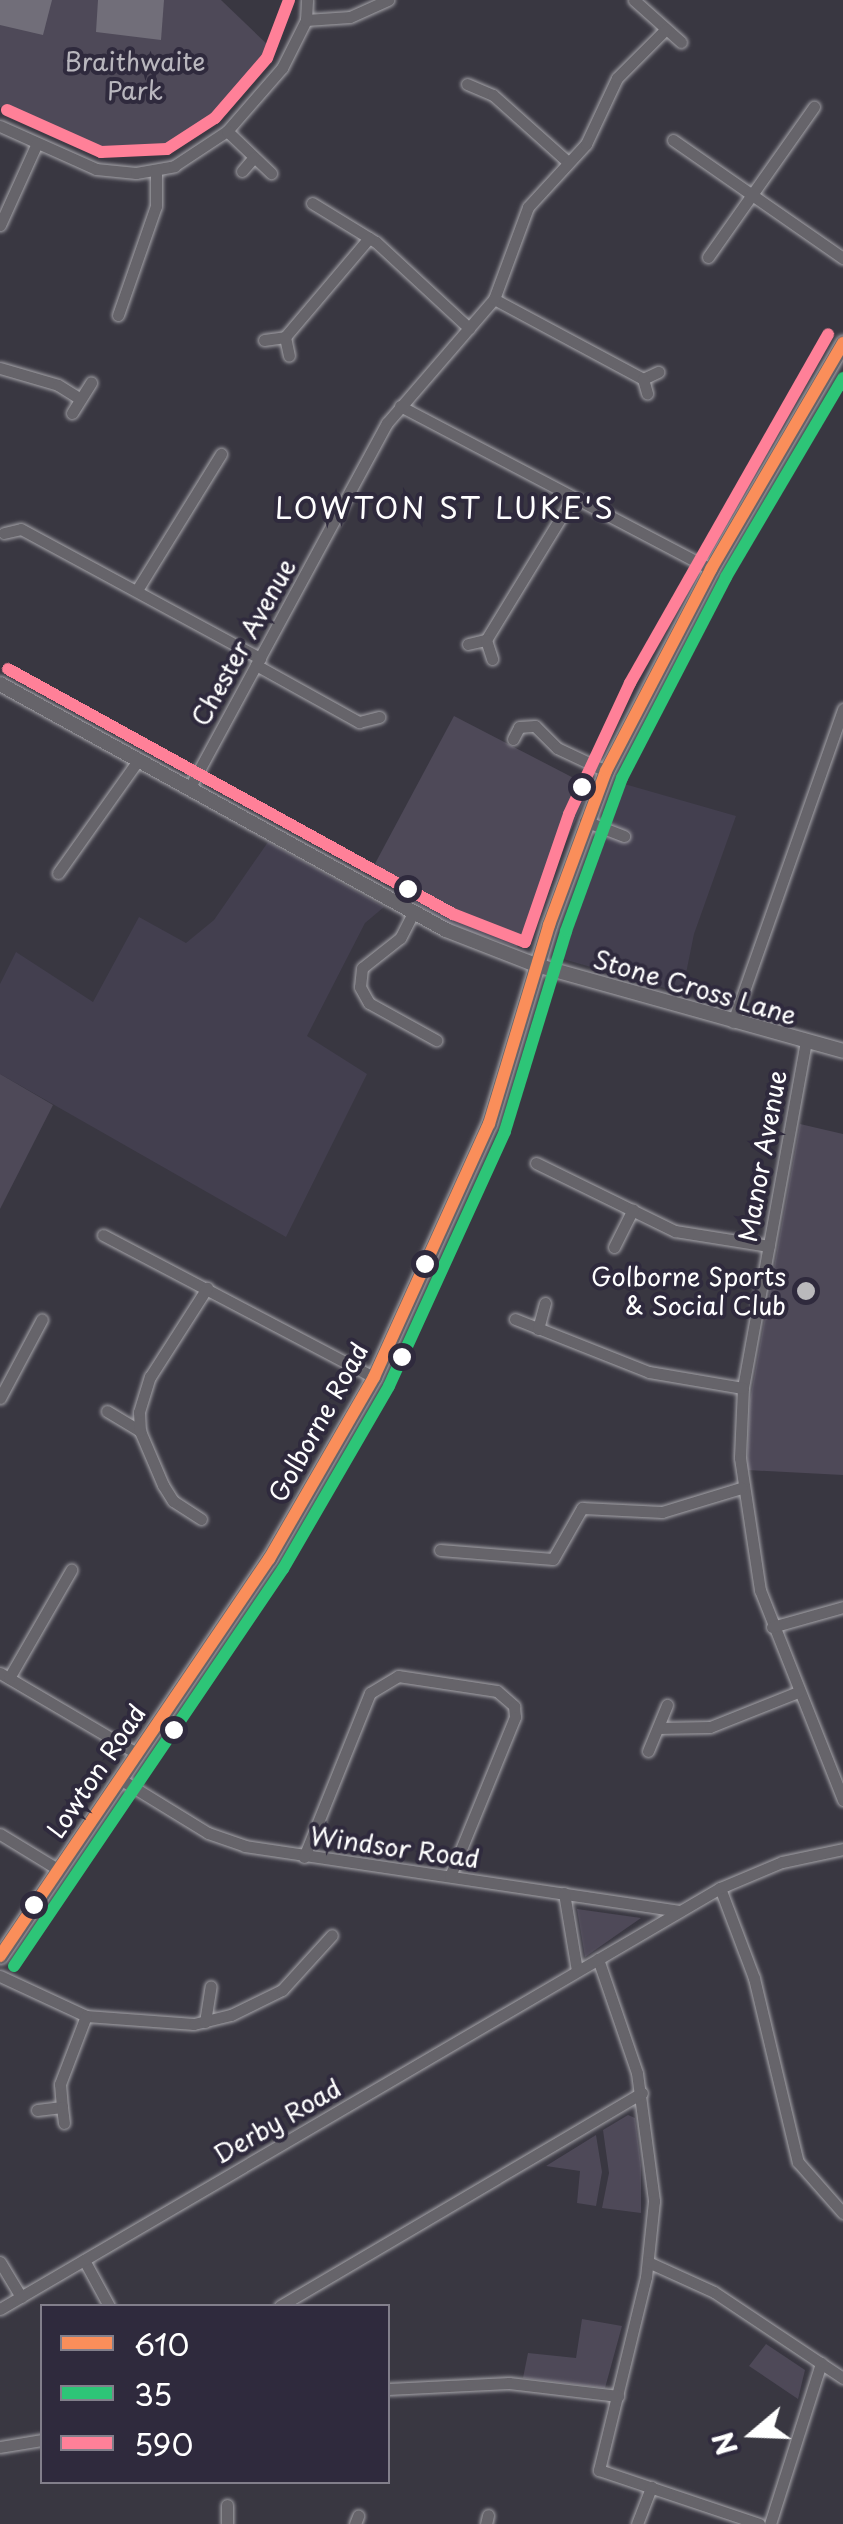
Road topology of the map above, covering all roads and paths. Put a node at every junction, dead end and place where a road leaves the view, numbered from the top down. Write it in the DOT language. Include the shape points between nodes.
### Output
graph roads {
  1 [pos="307,0"];
  2 [pos="388,0"];
  3 [pos="634,0"];
  4 [pos="306,20"];
  5 [pos="666,29"];
  6 [pos="680,42"];
  7 [pos="466,84"];
  8 [pos="814,108"];
  9 [pos="0,126"];
  10 [pos="227,131"];
  11 [pos="673,140"];
  12 [pos="36,143"];
  13 [pos="254,158"];
  14 [pos="568,162"];
  15 [pos="156,170"];
  16 [pos="242,172"];
  17 [pos="271,173"];
  18 [pos="754,197"];
  19 [pos="312,203"];
  20 [pos="0,225"];
  21 [pos="369,238"];
  22 [pos="708,257"];
  23 [pos="843,258"];
  24 [pos="494,298"];
  25 [pos="118,315"];
  26 [pos="469,328"];
  27 [pos="285,337"];
  28 [pos="264,340"];
  29 [pos="843,343"];
  30 [pos="289,356"];
  31 [pos="0,368"];
  32 [pos="658,372"];
  33 [pos="643,379"];
  34 [pos="91,382"];
  35 [pos="648,393"];
  36 [pos="80,399"];
  37 [pos="400,406"];
  38 [pos="72,413"];
  39 [pos="222,454"];
  40 [pos="572,500"];
  41 [pos="4,533"];
  42 [pos="711,568"];
  43 [pos="137,590"];
  44 [pos="486,640"];
  45 [pos="468,644"];
  46 [pos="492,659"];
  47 [pos="258,661"];
  48 [pos="0,684"];
  49 [pos="843,709"];
  50 [pos="379,718"];
  51 [pos="504,723"];
  52 [pos="139,759"];
  53 [pos="606,771"];
  54 [pos="190,787"];
  55 [pos="585,821"];
  56 [pos="624,836"];
  57 [pos="58,873"];
  58 [pos="413,913"];
  59 [pos="536,965"];
  60 [pos="733,1022"];
  61 [pos="436,1040"];
  62 [pos="806,1041"];
  63 [pos="843,1051"];
  64 [pos="536,1163"];
  65 [pos="633,1209"];
  66 [pos="102,1235"];
  67 [pos="770,1246"];
  68 [pos="614,1247"];
  69 [pos="207,1288"];
  70 [pos="545,1302"];
  71 [pos="42,1319"];
  72 [pos="514,1319"];
  73 [pos="538,1329"];
  74 [pos="374,1377"];
  75 [pos="744,1388"];
  76 [pos="0,1398"];
  77 [pos="107,1411"];
  78 [pos="140,1431"];
  79 [pos="742,1488"];
  80 [pos="201,1519"];
  81 [pos="440,1550"];
  82 [pos="70,1570"];
  83 [pos="843,1607"];
  84 [pos="232,1614"];
  85 [pos="772,1627"];
  86 [pos="4,1676"];
  87 [pos="798,1692"];
  88 [pos="667,1705"];
  89 [pos="658,1728"];
  90 [pos="648,1751"];
  91 [pos="138,1754"];
  92 [pos="120,1780"];
  93 [pos="843,1800"];
  94 [pos="0,1834"];
  95 [pos="843,1849"];
  96 [pos="304,1857"];
  97 [pos="59,1870"];
  98 [pos="450,1876"];
  99 [pos="720,1888"];
  100 [pos="564,1893"];
  101 [pos="680,1911"];
  102 [pos="332,1935"];
  103 [pos="0,1956"];
  104 [pos="598,1960"];
  105 [pos="577,1971"];
  106 [pos="0,1976"];
  107 [pos="210,1986"];
  108 [pos="86,2016"];
  109 [pos="205,2022"];
  110 [pos="642,2093"];
  111 [pos="62,2108"];
  112 [pos="37,2110"];
  113 [pos="64,2123"];
  114 [pos="843,2213"];
  115 [pos="84,2260"];
  116 [pos="0,2262"];
  117 [pos="648,2262"];
  118 [pos="20,2297"];
  119 [pos="108,2304"];
  120 [pos="283,2304"];
  121 [pos="0,2309"];
  122 [pos="820,2363"];
  123 [pos="843,2378"];
  124 [pos="390,2388"];
  125 [pos="618,2396"];
  126 [pos="40,2440"];
  127 [pos="0,2447"];
  128 [pos="651,2487"];
  129 [pos="227,2505"];
  130 [pos="228,2524"];
  131 [pos="637,2524"];
  132 [pos="759,2524"];
  133 [pos="770,2524"];
  1 -- 4 [label="street"];
  2 -- 4 [label="street" via="350,17"];
  3 -- 5 [label="street"];
  4 -- 10 [label="street" via="282,68"];
  5 -- 6 [label="street"];
  5 -- 14 [label="street, Chester Avenue" via="617,78 586,144"];
  7 -- 14 [label="street" via="493,95"];
  8 -- 18 [label="street"];
  9 -- 12 [label="street"];
  10 -- 13 [label="street"];
  10 -- 15 [label="street" via="191,159"];
  11 -- 18 [label="street"];
  12 -- 15 [label="street" via="96,169"];
  12 -- 20 [label="street"];
  13 -- 16 [label="street"];
  13 -- 17 [label="street"];
  14 -- 24 [label="street, Chester Avenue" via="528,207"];
  15 -- 25 [label="street" via="156,206"];
  18 -- 22 [label="street"];
  18 -- 23 [label="street"];
  19 -- 21 [label="street"];
  21 -- 26 [label="street"];
  21 -- 27 [label="street"];
  24 -- 26 [label="street, Chester Avenue"];
  24 -- 33 [label="street"];
  26 -- 37 [label="street, Chester Avenue"];
  27 -- 28 [label="street"];
  27 -- 30 [label="street"];
  29 -- 42 [label="main road, Golborne Road"];
  31 -- 36 [label="street" via="58,384"];
  32 -- 33 [label="street"];
  33 -- 35 [label="street"];
  34 -- 36 [label="street"];
  36 -- 38 [label="street"];
  37 -- 40 [label="street"];
  37 -- 47 [label="street, Chester Avenue"];
  39 -- 43 [label="street"];
  40 -- 42 [label="street"];
  40 -- 44 [label="street"];
  41 -- 43 [label="street" via="21,529"];
  42 -- 53 [label="main road, Golborne Road"];
  43 -- 47 [label="street"];
  44 -- 45 [label="street"];
  44 -- 46 [label="street"];
  47 -- 50 [label="street" via="359,722"];
  47 -- 54 [label="street, Chester Avenue"];
  48 -- 52 [label="street, Stone Cross Lane"];
  49 -- 60 [label="street"];
  51 -- 53 [label="street" via="515,735 535,726 557,748"];
  52 -- 54 [label="street, Stone Cross Lane"];
  52 -- 57 [label="street"];
  53 -- 55 [label="main road, Golborne Road"];
  54 -- 58 [label="street, Stone Cross Lane"];
  55 -- 56 [label="street"];
  55 -- 59 [label="main road, Golborne Road"];
  58 -- 59 [label="street, Stone Cross Lane"];
  58 -- 61 [label="street" via="400,938 362,968 360,986 370,1004"];
  59 -- 60 [label="street, Stone Cross Lane"];
  59 -- 74 [label="main road, Golborne Road" via="489,1124"];
  60 -- 62 [label="street, Stone Cross Lane"];
  62 -- 63 [label="street, Stone Cross Lane"];
  62 -- 67 [label="street, Manor Avenue"];
  64 -- 65 [label="street"];
  65 -- 67 [label="street" via="675,1231"];
  65 -- 68 [label="street"];
  66 -- 69 [label="street"];
  67 -- 75 [label="street, Manor Avenue"];
  69 -- 74 [label="street"];
  69 -- 78 [label="street" via="150,1377"];
  70 -- 73 [label="street"];
  71 -- 76 [label="street"];
  72 -- 73 [label="street"];
  73 -- 75 [label="street" via="649,1372"];
  74 -- 84 [label="main road, Golborne Road"];
  75 -- 79 [label="street, Manor Avenue"];
  77 -- 78 [label="street"];
  78 -- 80 [label="street" via="173,1501"];
  79 -- 81 [label="street" via="662,1512 582,1508 552,1559"];
  79 -- 85 [label="street, Manor Avenue" via="749,1547"];
  82 -- 86 [label="street"];
  83 -- 85 [label="street"];
  84 -- 91 [label="main road, Lowton Road"];
  85 -- 87 [label="street, Manor Avenue"];
  86 -- 91 [label="street"];
  87 -- 89 [label="street" via="710,1727"];
  87 -- 93 [label="street, Manor Avenue"];
  88 -- 89 [label="street"];
  89 -- 90 [label="street"];
  91 -- 92 [label="main road, Lowton Road"];
  92 -- 96 [label="street, Windsor Road" via="224,1840"];
  92 -- 97 [label="main road, Lowton Road"];
  94 -- 97 [label="street"];
  95 -- 99 [label="street, Derby Road" via="782,1862"];
  96 -- 98 [label="street, Windsor Road"];
  96 -- 98 [label="street" via="370,1693 398,1676 496,1691 514,1706"];
  97 -- 103 [label="main road, Lowton Road"];
  98 -- 100 [label="street, Windsor Road"];
  99 -- 101 [label="street, Derby Road"];
  99 -- 114 [label="street" via="759,1994 798,2162 826,2202"];
  100 -- 101 [label="street, Windsor Road"];
  100 -- 105 [label="street"];
  101 -- 104 [label="street, Derby Road"];
  102 -- 109 [label="street" via="282,1990"];
  104 -- 105 [label="street, Derby Road"];
  104 -- 110 [label="street"];
  105 -- 115 [label="street, Derby Road"];
  106 -- 108 [label="street"];
  107 -- 109 [label="street"];
  108 -- 109 [label="street"];
  108 -- 111 [label="street" via="60,2084"];
  110 -- 117 [label="street" via="652,2168"];
  110 -- 120 [label="street"];
  111 -- 112 [label="street"];
  111 -- 113 [label="street"];
  115 -- 118 [label="street, Derby Road"];
  115 -- 119 [label="street"];
  116 -- 118 [label="street"];
  117 -- 122 [label="street" via="714,2292"];
  117 -- 125 [label="street"];
  118 -- 121 [label="street, Derby Road"];
  122 -- 123 [label="street"];
  122 -- 133 [label="street"];
  124 -- 125 [label="street" via="509,2383"];
  125 -- 128 [label="street" via="600,2470"];
  126 -- 127 [label="street"];
  128 -- 131 [label="street"];
  128 -- 132 [label="street"];
  129 -- 130 [label="street"];
}
